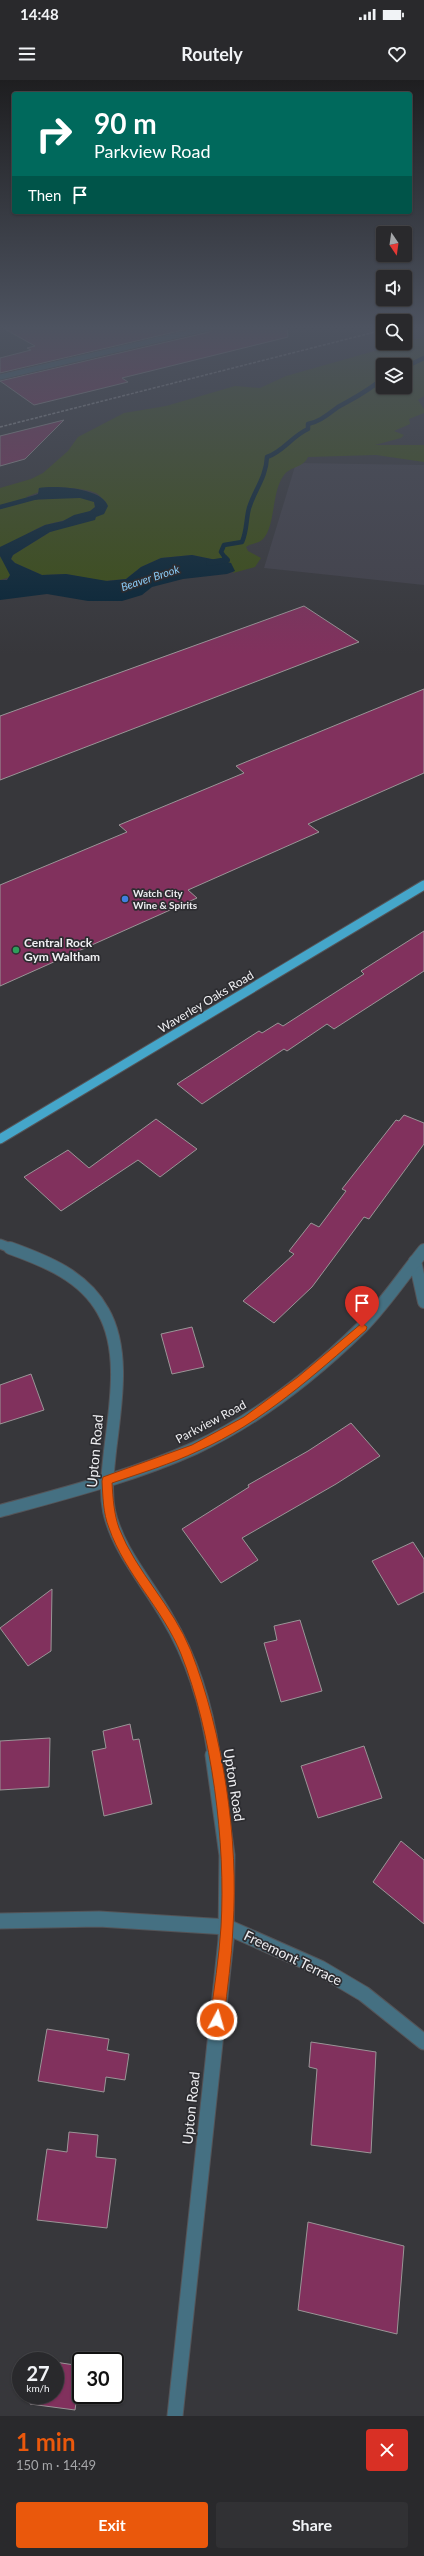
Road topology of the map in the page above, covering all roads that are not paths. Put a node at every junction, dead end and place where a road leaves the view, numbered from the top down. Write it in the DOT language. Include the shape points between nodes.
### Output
graph roads {
  1 [pos="424,885"];
  2 [pos="0,1139"];
  3 [pos="0,1244"];
  4 [pos="424,1250"];
  5 [pos="416,1261"];
  6 [pos="424,1302"];
  7 [pos="107,1481"];
  8 [pos="0,1511"];
  9 [pos="0,1921"];
  10 [pos="227,1927"];
  11 [pos="424,2042"];
  12 [pos="175,2416"];
  1 -- 2 [label="main road, Waverley Oaks Road"];
  3 -- 7 [label="street, Upton Road" via="33,1254 61,1267 85,1285 103,1309 112,1332 117,1363 117,1390"];
  4 -- 5 [label="street, Parkview Road"];
  5 -- 6 [label="street"];
  5 -- 7 [label="street, Parkview Road" via="362,1327 301,1380 248,1420 195,1448"];
  7 -- 8 [label="street, Parkview Road"];
  7 -- 10 [label="street, Upton Road" via="108,1506 114,1528 128,1557 168,1618 186,1651 206,1710 225,1827"];
  9 -- 10 [label="street, Freemont Terrace" via="100,1919"];
  10 -- 11 [label="street, Freemont Terrace" via="320,1968 364,1994"];
  10 -- 12 [label="street, Upton Road"];
}
